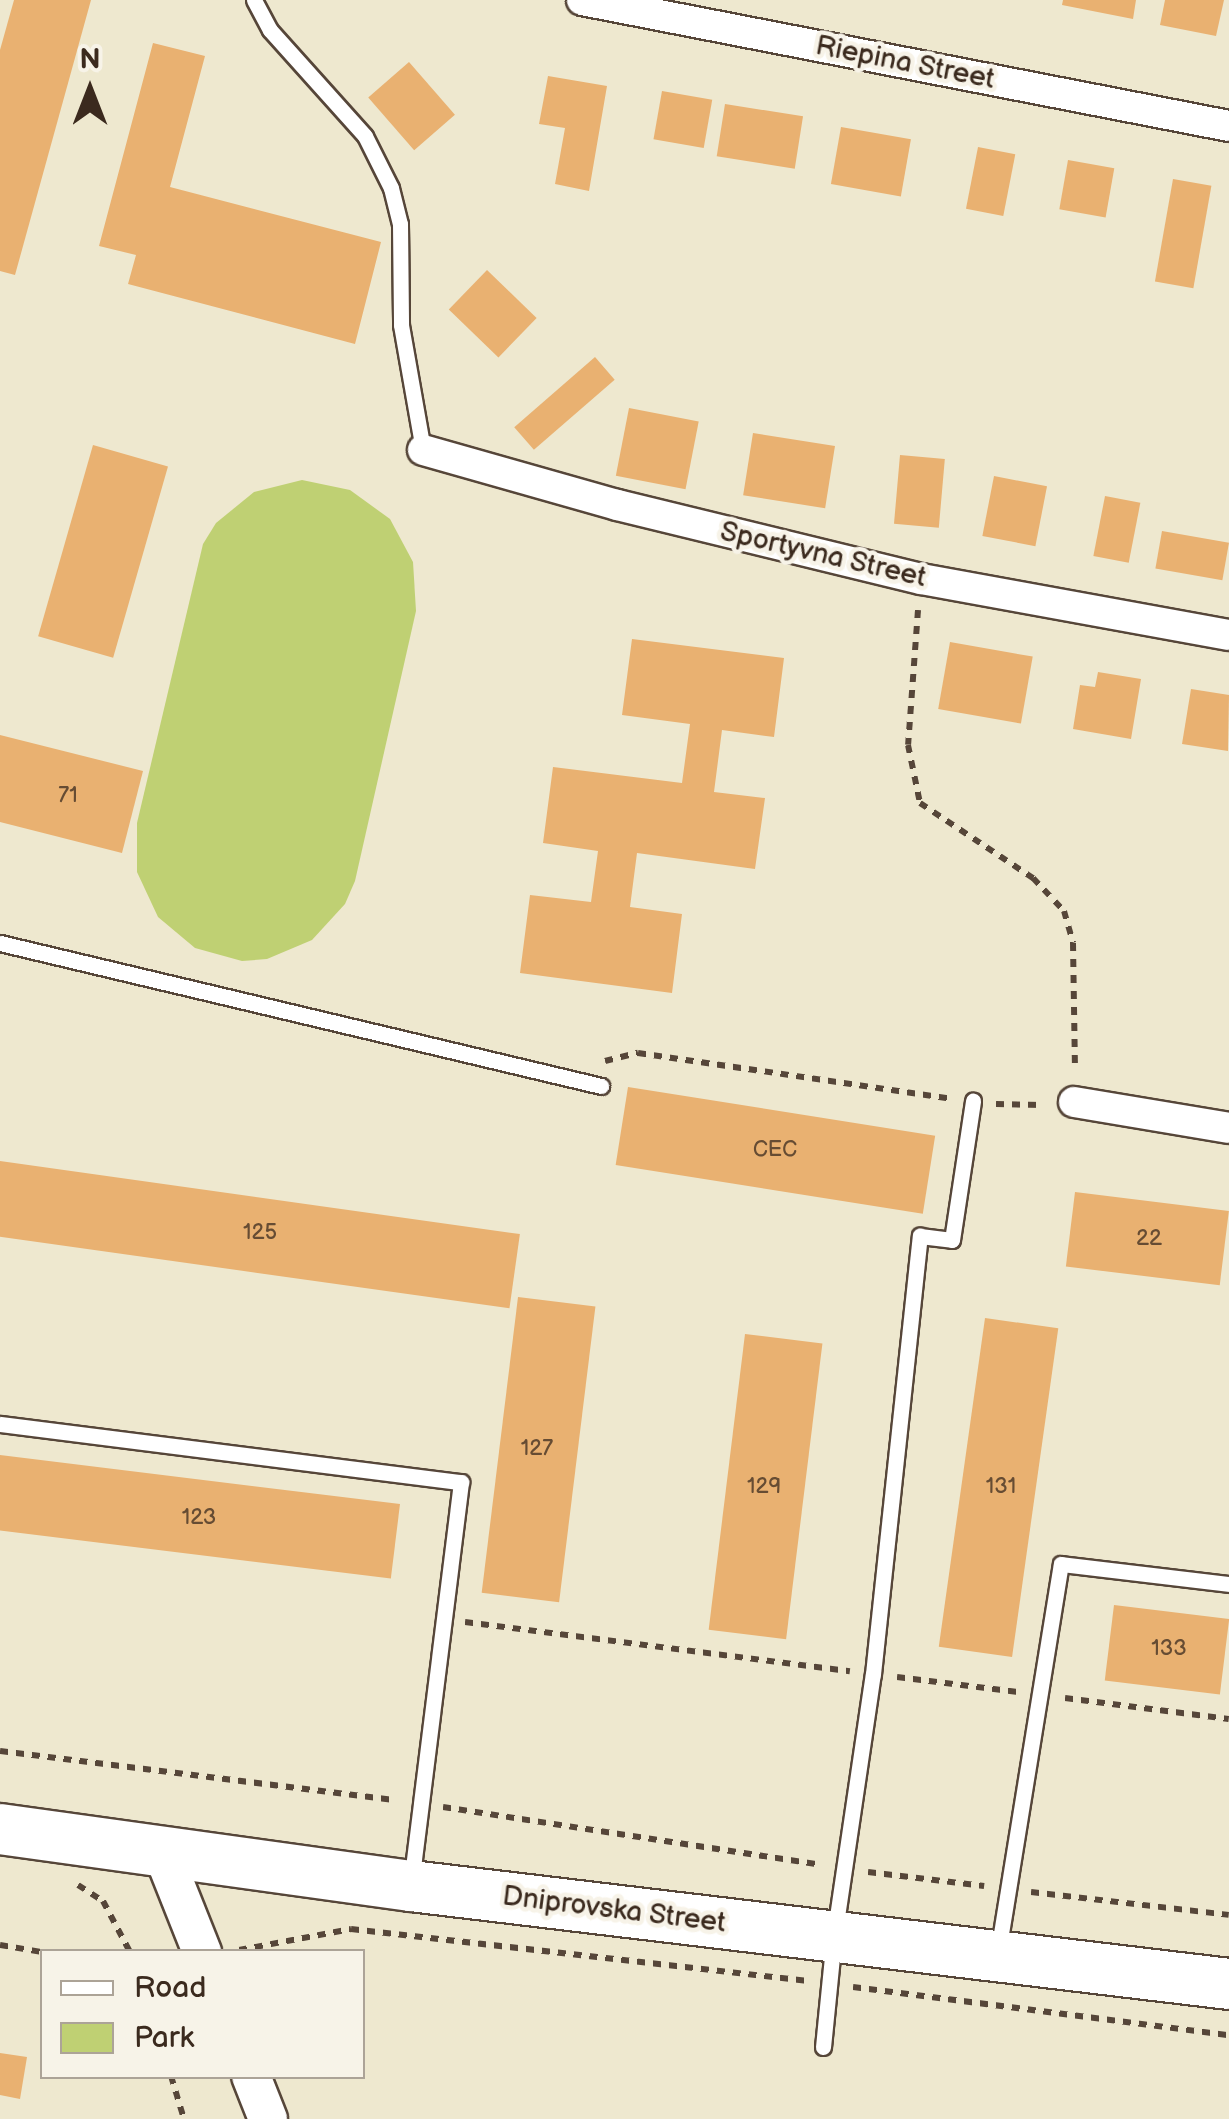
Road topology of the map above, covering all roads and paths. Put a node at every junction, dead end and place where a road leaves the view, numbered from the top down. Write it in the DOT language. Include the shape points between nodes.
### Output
graph roads {
  1 [pos="254,0"];
  2 [pos="582,0"];
  3 [pos="1229,126"];
  4 [pos="423,450"];
  5 [pos="921,579"];
  6 [pos="1229,635"];
  7 [pos="0,943"];
  8 [pos="552,1074"];
  9 [pos="601,1086"];
  10 [pos="973,1101"];
  11 [pos="1074,1102"];
  12 [pos="1229,1128"];
  13 [pos="0,1424"];
  14 [pos="1229,1584"];
  15 [pos="444,1619"];
  16 [pos="873,1674"];
  17 [pos="1040,1695"];
  18 [pos="1229,1719"];
  19 [pos="0,1750"];
  20 [pos="420,1803"];
  21 [pos="0,1828"];
  22 [pos="161,1849"];
  23 [pos="844,1869"];
  24 [pos="69,1880"];
  25 [pos="411,1886"];
  26 [pos="1008,1890"];
  27 [pos="1229,1915"];
  28 [pos="834,1937"];
  29 [pos="0,1945"];
  30 [pos="128,1949"];
  31 [pos="201,1949"];
  32 [pos="248,1949"];
  33 [pos="530,1950"];
  34 [pos="40,1952"];
  35 [pos="998,1956"];
  36 [pos="1229,1984"];
  37 [pos="1096,2018"];
  38 [pos="1229,2035"];
  39 [pos="822,2047"];
  40 [pos="172,2079"];
  41 [pos="252,2079"];
  42 [pos="184,2119"];
  43 [pos="268,2119"];
  1 -- 4 [label="lane" via="270,30 356,124 391,188 400,224 400,325"];
  2 -- 3 [label="street, Riepina Street"];
  4 -- 5 [label="street, Sportyvna Street"];
  5 -- 6 [label="street, Sportyvna Street"];
  5 -- 11 [label="path" via="908,746 920,803 1033,878 1064,911 1074,943"];
  7 -- 8 [label="lane"];
  8 -- 9 [label="lane"];
  8 -- 10 [label="path" via="638,1053"];
  10 -- 11 [label="path"];
  10 -- 16 [label="lane" via="952,1240 920,1236"];
  11 -- 12 [label="street"];
  13 -- 15 [label="lane" via="461,1482"];
  14 -- 17 [label="lane" via="1061,1564"];
  15 -- 16 [label="path"];
  15 -- 20 [label="lane"];
  16 -- 17 [label="path"];
  16 -- 23 [label="lane"];
  17 -- 18 [label="path"];
  17 -- 26 [label="lane"];
  19 -- 20 [label="path"];
  20 -- 23 [label="path"];
  20 -- 25 [label="lane"];
  21 -- 22 [label="highway, Dniprovska Street"];
  22 -- 25 [label="highway, Dniprovska Street"];
  22 -- 31 [label="street"];
  23 -- 26 [label="path"];
  23 -- 28 [label="lane"];
  24 -- 30 [label="path" via="103,1901"];
  25 -- 28 [label="highway, Dniprovska Street"];
  26 -- 27 [label="path"];
  26 -- 35 [label="lane"];
  28 -- 35 [label="highway, Dniprovska Street"];
  28 -- 39 [label="lane"];
  29 -- 34 [label="path"];
  32 -- 33 [label="path" via="351,1929"];
  35 -- 36 [label="highway, Dniprovska Street"];
  37 -- 38 [label="path"];
  40 -- 42 [label="path"];
  41 -- 43 [label="street"];
}
